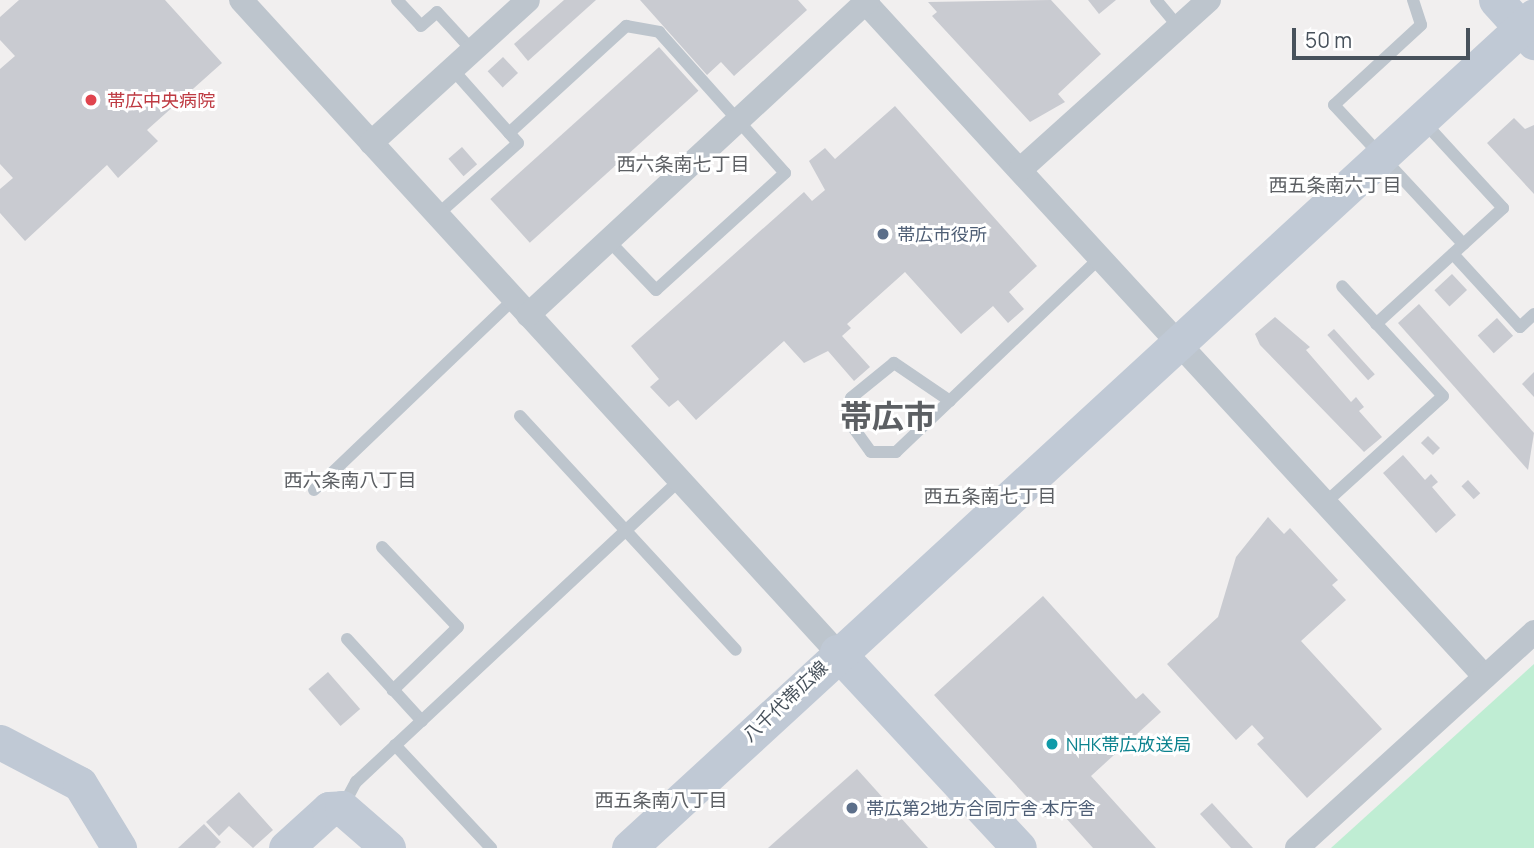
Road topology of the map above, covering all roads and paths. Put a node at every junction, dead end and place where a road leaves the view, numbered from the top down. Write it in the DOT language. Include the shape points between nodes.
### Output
graph roads {
  1 [pos="241,0"];
  2 [pos="397,0"];
  3 [pos="528,0"];
  4 [pos="1156,0"];
  5 [pos="1209,0"];
  6 [pos="1413,0"];
  7 [pos="1496,0"];
  8 [pos="865,1"];
  9 [pos="1179,27"];
  10 [pos="1530,29"];
  11 [pos="472,50"];
  12 [pos="452,69"];
  13 [pos="739,118"];
  14 [pos="1421,119"];
  15 [pos="509,133"];
  16 [pos="371,143"];
  17 [pos="1381,155"];
  18 [pos="1021,170"];
  19 [pos="437,215"];
  20 [pos="608,240"];
  21 [pos="1463,244"];
  22 [pos="1453,254"];
  23 [pos="1101,257"];
  24 [pos="1342,286"];
  25 [pos="520,308"];
  26 [pos="1534,314"];
  27 [pos="1376,324"];
  28 [pos="1178,342"];
  29 [pos="950,401"];
  30 [pos="520,416"];
  31 [pos="680,481"];
  32 [pos="314,490"];
  33 [pos="1325,503"];
  34 [pos="626,532"];
  35 [pos="382,547"];
  36 [pos="1534,632"];
  37 [pos="347,639"];
  38 [pos="736,650"];
  39 [pos="838,652"];
  40 [pos="1485,677"];
  41 [pos="393,690"];
  42 [pos="422,721"];
  43 [pos="0,742"];
  44 [pos="396,745"];
  45 [pos="342,808"];
  46 [pos="119,848"];
  47 [pos="286,848"];
  48 [pos="388,848"];
  49 [pos="491,848"];
  50 [pos="629,848"];
  51 [pos="1019,848"];
  52 [pos="1297,848"];
  1 -- 16 [label="street"];
  2 -- 11 [label="lane" via="421,26 437,12"];
  3 -- 11 [label="street"];
  4 -- 9 [label="lane"];
  5 -- 9 [label="street"];
  6 -- 17 [label="lane" via="1421,25 1334,105"];
  7 -- 10 [label="street"];
  8 -- 13 [label="street"];
  8 -- 18 [label="street"];
  9 -- 18 [label="street"];
  10 -- 14 [label="street"];
  11 -- 12 [label="street"];
  12 -- 15 [label="lane"];
  12 -- 16 [label="street"];
  13 -- 15 [label="lane" via="659,32 626,26"];
  13 -- 20 [label="street"];
  13 -- 20 [label="lane" via="785,173 656,290"];
  14 -- 17 [label="street"];
  14 -- 21 [label="lane" via="1503,208"];
  15 -- 19 [label="lane" via="518,143"];
  16 -- 19 [label="street"];
  17 -- 21 [label="lane"];
  17 -- 28 [label="street"];
  18 -- 23 [label="street"];
  19 -- 25 [label="street"];
  20 -- 25 [label="street"];
  21 -- 22 [label="lane"];
  22 -- 26 [label="lane" via="1520,327"];
  22 -- 27 [label="lane"];
  23 -- 28 [label="street"];
  23 -- 29 [label="lane"];
  24 -- 27 [label="lane"];
  25 -- 31 [label="street"];
  25 -- 32 [label="lane"];
  27 -- 33 [label="lane" via="1443,397"];
  28 -- 33 [label="street"];
  28 -- 39 [label="street"];
  29 -- 29 [label="lane" via="896,452 871,452 845,416 851,398 894,363"];
  30 -- 34 [label="lane"];
  31 -- 34 [label="lane"];
  31 -- 39 [label="street"];
  33 -- 40 [label="street"];
  34 -- 38 [label="lane"];
  34 -- 42 [label="lane"];
  35 -- 41 [label="lane" via="458,627"];
  36 -- 40 [label="street"];
  37 -- 41 [label="lane"];
  39 -- 50 [label="street, 八千代帯広線"];
  39 -- 51 [label="street, 八千代帯広線"];
  40 -- 52 [label="street"];
  41 -- 42 [label="lane"];
  42 -- 44 [label="lane"];
  43 -- 46 [label="street" via="80,784"];
  44 -- 45 [label="lane" via="356,782"];
  44 -- 49 [label="lane"];
  45 -- 47 [label="street" via="329,809"];
  45 -- 48 [label="street"];
}
